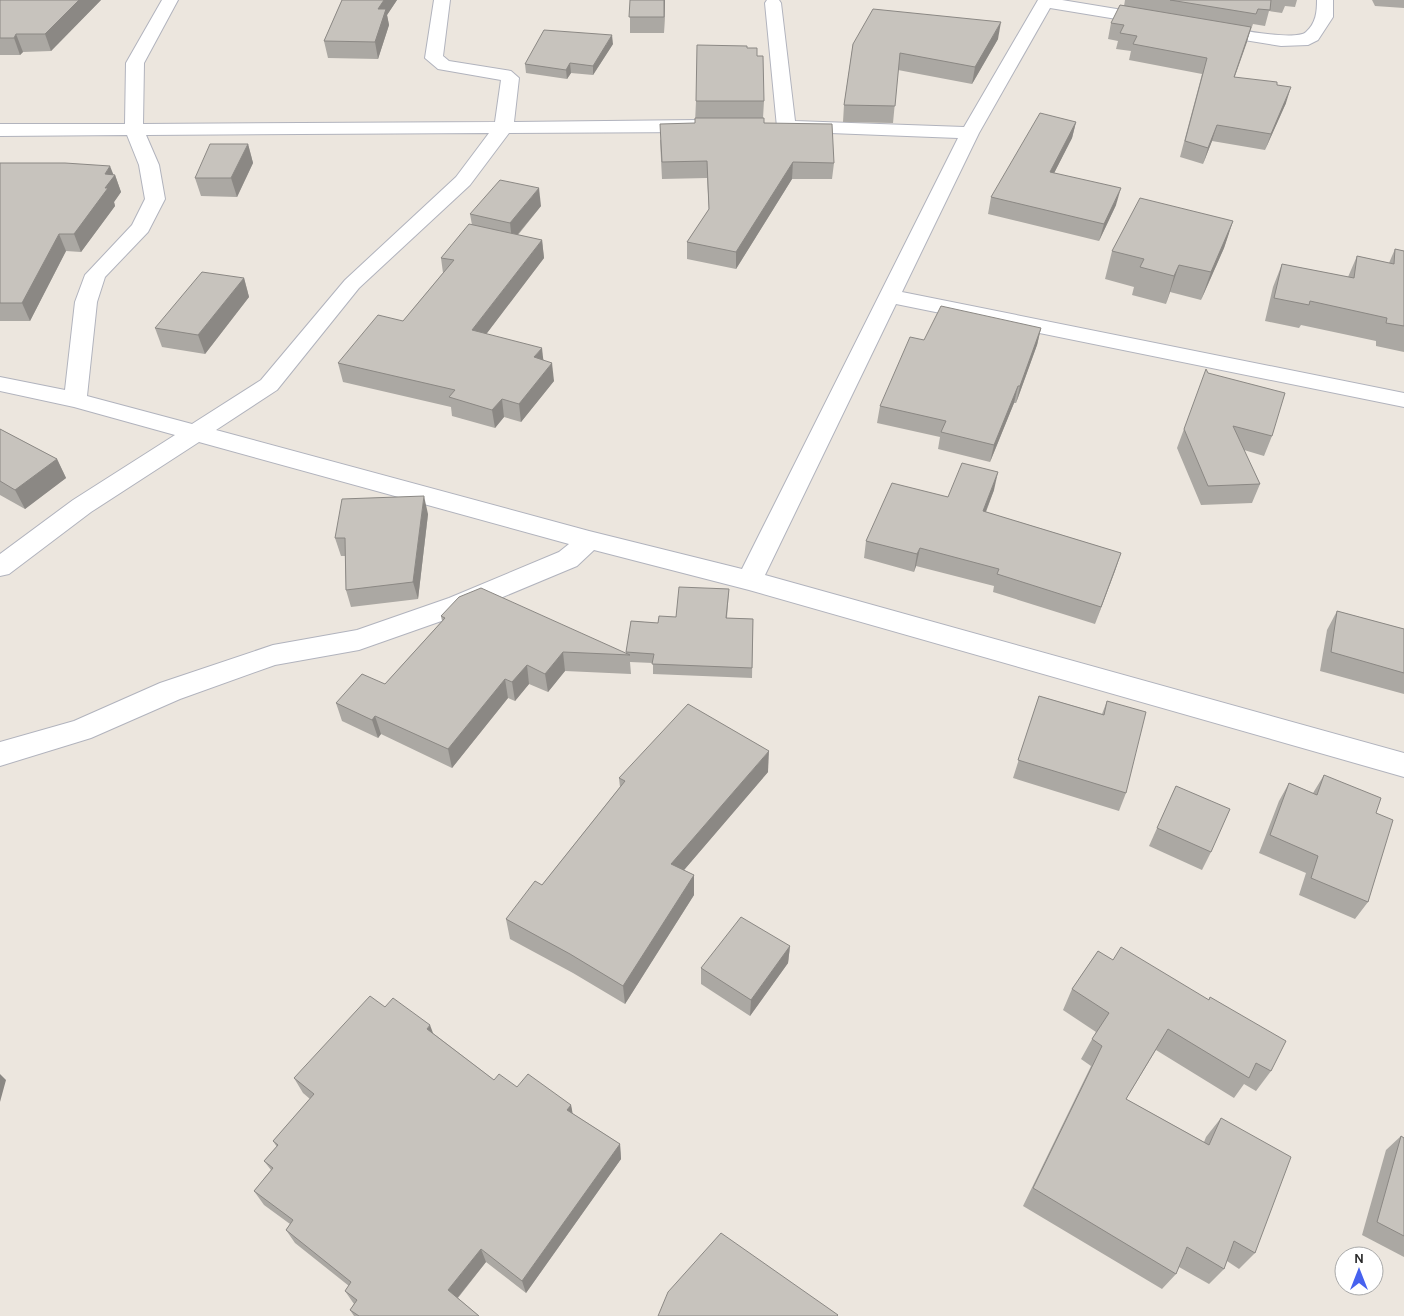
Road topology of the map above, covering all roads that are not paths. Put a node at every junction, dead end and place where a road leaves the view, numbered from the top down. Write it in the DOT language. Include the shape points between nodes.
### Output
graph roads {
  1 [pos="170,0"];
  2 [pos="442,0"];
  3 [pos="1325,0"];
  4 [pos="1046,1"];
  5 [pos="773,3"];
  6 [pos="1173,23"];
  7 [pos="1192,26"];
  8 [pos="504,126"];
  9 [pos="718,126"];
  10 [pos="766,126"];
  11 [pos="786,127"];
  12 [pos="134,129"];
  13 [pos="0,130"];
  14 [pos="970,133"];
  15 [pos="889,296"];
  16 [pos="0,384"];
  17 [pos="75,400"];
  18 [pos="1404,400"];
  19 [pos="195,431"];
  20 [pos="589,540"];
  21 [pos="0,567"];
  22 [pos="749,580"];
  23 [pos="0,754"];
  24 [pos="1404,764"];
  1 -- 12 [label="street" via="135,63"];
  2 -- 8 [label="street" via="434,58 444,65 510,78"];
  3 -- 7 [label="street" via="1325,18 1312,36 1302,41 1281,41"];
  4 -- 6 [label="street"];
  4 -- 14 [label="street"];
  5 -- 11 [label="street"];
  8 -- 9 [label="street"];
  8 -- 12 [label="street"];
  8 -- 19 [label="street" via="463,181 352,284 270,385"];
  10 -- 11 [label="street"];
  11 -- 14 [label="street"];
  12 -- 13 [label="street"];
  12 -- 17 [label="street" via="149,165 155,199 142,228 95,276 86,302"];
  14 -- 15 [label="street"];
  15 -- 18 [label="street"];
  15 -- 22 [label="street"];
  16 -- 17 [label="street"];
  17 -- 19 [label="street"];
  19 -- 20 [label="street"];
  19 -- 21 [label="street" via="82,506"];
  20 -- 22 [label="street"];
  20 -- 23 [label="street" via="568,559 449,608 360,640 274,655 170,691 81,730"];
  22 -- 24 [label="street"];
}
